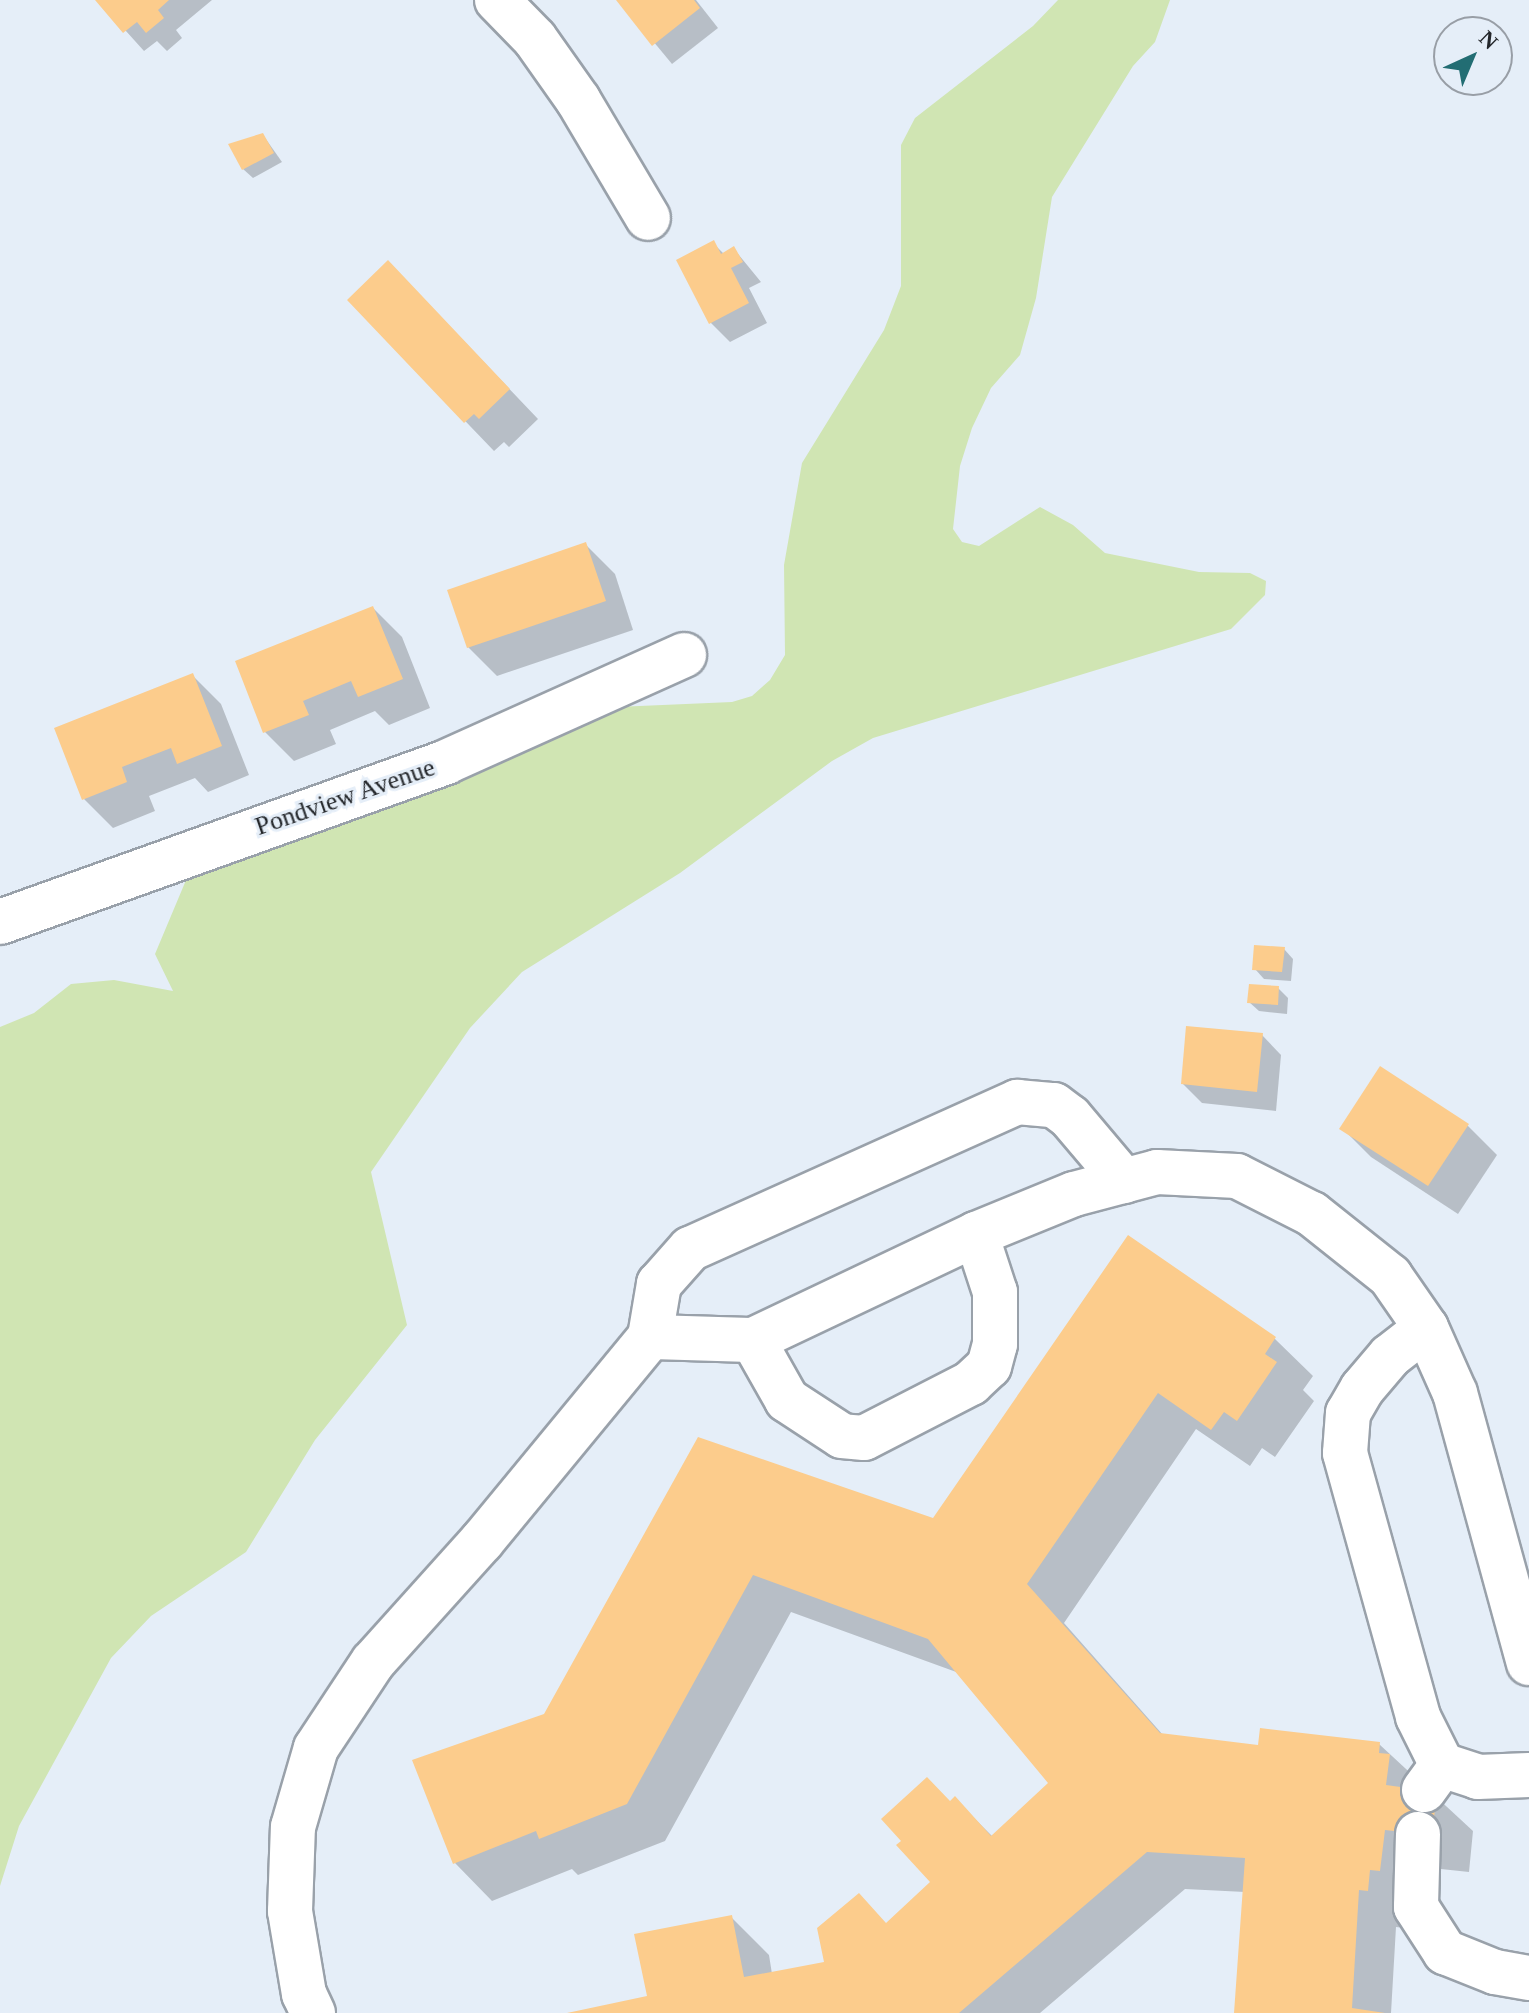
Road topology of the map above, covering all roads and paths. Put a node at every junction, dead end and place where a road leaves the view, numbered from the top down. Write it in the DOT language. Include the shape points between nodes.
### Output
graph roads {
  1 [pos="497,0"];
  2 [pos="648,218"];
  3 [pos="684,655"];
  4 [pos="0,922"];
  5 [pos="1124,1181"];
  6 [pos="976,1234"];
  7 [pos="1426,1328"];
  8 [pos="650,1337"];
  9 [pos="753,1340"];
  10 [pos="1529,1663"];
  11 [pos="1529,1775"];
  12 [pos="1418,1834"];
  13 [pos="1529,1978"];
  14 [pos="313,2013"];
  1 -- 2 [label="street" via="535,39 578,100"];
  3 -- 4 [label="street, Pondview Avenue" via="446,762"];
  5 -- 6 [label="street"];
  5 -- 7 [label="street" via="1157,1172 1237,1176 1312,1214 1390,1276"];
  5 -- 8 [label="street" via="1054,1105 1017,1102 690,1249 659,1284"];
  6 -- 9 [label="street"];
  6 -- 9 [label="street" via="995,1292 995,1344 989,1366 971,1383 864,1438 842,1436 787,1400"];
  7 -- 10 [label="street" via="1455,1393"];
  7 -- 11 [label="street" via="1390,1356 1362,1389 1348,1413 1345,1453 1433,1778"];
  8 -- 9 [label="street"];
  8 -- 14 [label="street" via="482,1541 373,1662 316,1748 293,1827 290,1911 304,1994"];
  12 -- 13 [label="street" via="1416,1907 1445,1952 1495,1972"];
}
